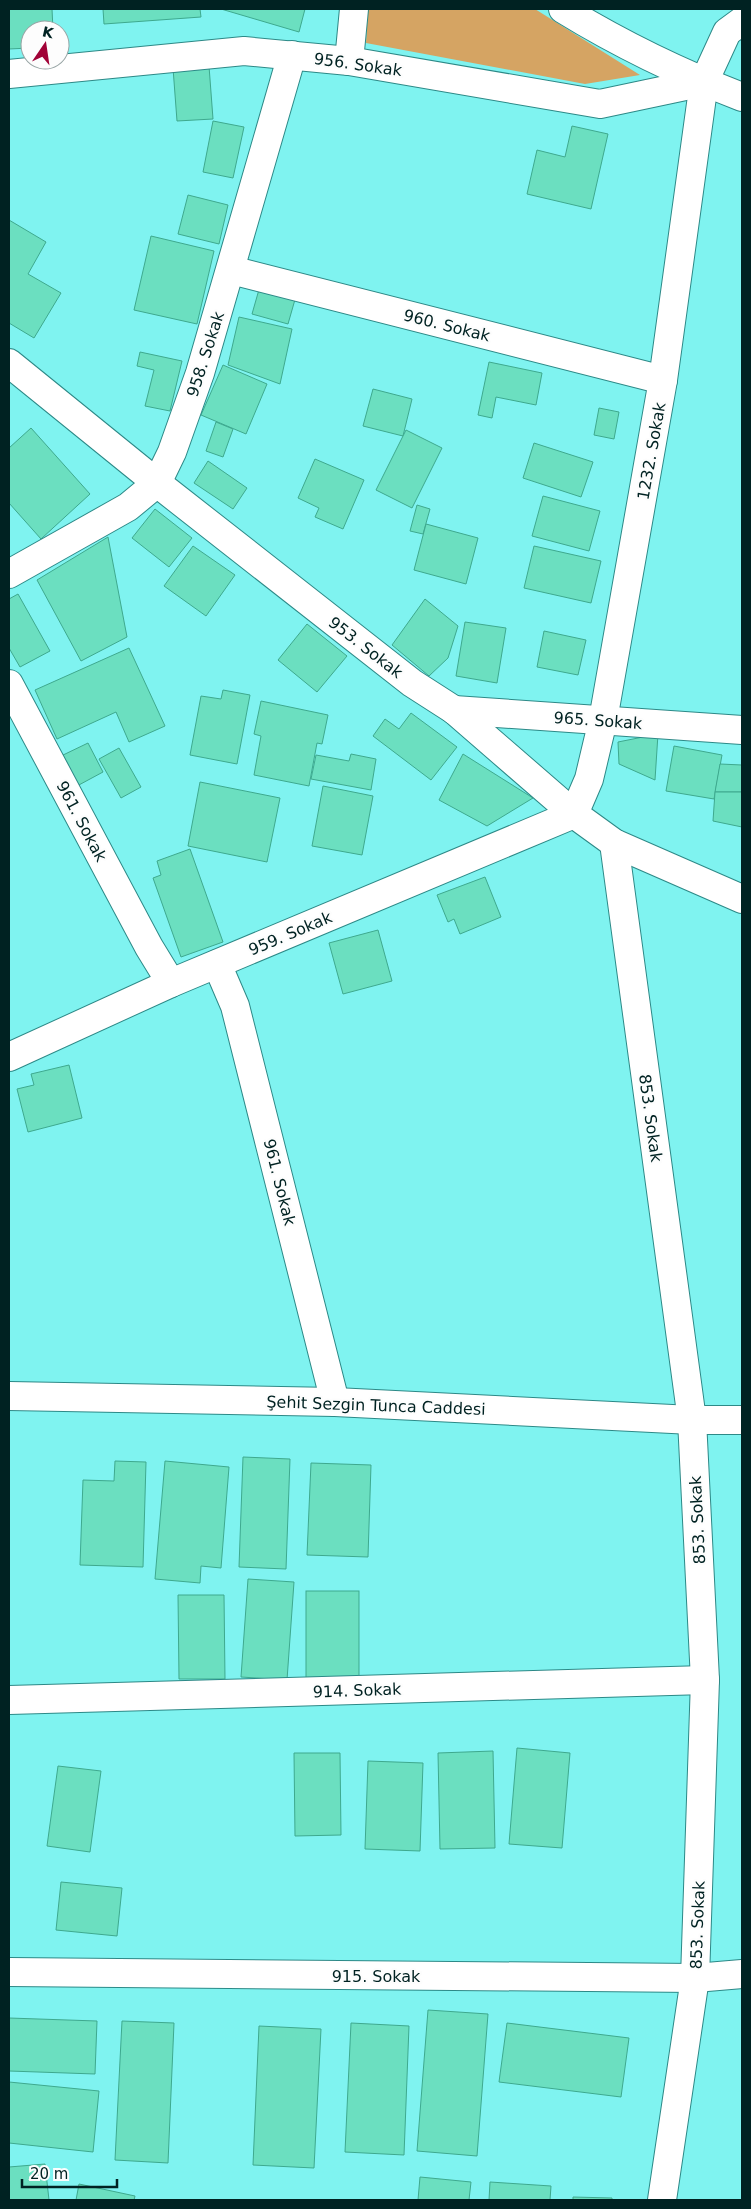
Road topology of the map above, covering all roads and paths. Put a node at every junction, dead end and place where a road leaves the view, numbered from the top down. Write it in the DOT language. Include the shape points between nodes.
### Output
graph roads {
  1 [pos="354,9"];
  2 [pos="563,9"];
  3 [pos="742,21"];
  4 [pos="292,55"];
  5 [pos="349,61"];
  6 [pos="9,74"];
  7 [pos="704,82"];
  8 [pos="742,96"];
  9 [pos="231,270"];
  10 [pos="9,363"];
  11 [pos="664,380"];
  12 [pos="156,482"];
  13 [pos="9,574"];
  14 [pos="9,684"];
  15 [pos="454,710"];
  16 [pos="603,720"];
  17 [pos="742,730"];
  18 [pos="574,814"];
  19 [pos="614,843"];
  20 [pos="742,899"];
  21 [pos="217,964"];
  22 [pos="171,983"];
  23 [pos="9,1057"];
  24 [pos="9,1396"];
  25 [pos="335,1402"];
  26 [pos="692,1420"];
  27 [pos="742,1420"];
  28 [pos="706,1680"];
  29 [pos="9,1700"];
  30 [pos="9,1972"];
  31 [pos="742,1974"];
  32 [pos="695,1978"];
  33 [pos="662,2200"];
  1 -- 5 [label="street"];
  2 -- 7 [label="street" via="603,34"];
  3 -- 7 [label="street, 1232. Sokak" via="727,32"];
  4 -- 5 [label="street, 956. Sokak"];
  4 -- 6 [label="street, 956. Sokak" via="244,51"];
  4 -- 9 [label="street, 958. Sokak"];
  5 -- 7 [label="street, 956. Sokak" via="600,104"];
  7 -- 8 [label="street"];
  7 -- 11 [label="street, 1232. Sokak"];
  9 -- 11 [label="street, 960. Sokak"];
  9 -- 12 [label="street, 958. Sokak" via="200,373 172,452"];
  10 -- 12 [label="street, 953. Sokak"];
  11 -- 16 [label="street, 1232. Sokak"];
  12 -- 13 [label="street, 958. Sokak" via="128,507"];
  12 -- 15 [label="street, 953. Sokak" via="412,683"];
  14 -- 22 [label="street, 961. Sokak"];
  15 -- 16 [label="street, 965. Sokak"];
  15 -- 18 [label="street, 953. Sokak"];
  16 -- 17 [label="street, 965. Sokak"];
  16 -- 18 [label="street, 1232. Sokak" via="589,779"];
  18 -- 19 [label="street, 953. Sokak"];
  18 -- 21 [label="street, 959. Sokak"];
  19 -- 20 [label="street, 953. Sokak"];
  19 -- 26 [label="street, 853. Sokak"];
  21 -- 22 [label="street, 959. Sokak"];
  21 -- 25 [label="street, 961. Sokak" via="235,1006"];
  22 -- 23 [label="street, 959. Sokak"];
  24 -- 25 [label="street, Şehit Sezgin Tunca Caddesi"];
  25 -- 26 [label="street, Şehit Sezgin Tunca Caddesi"];
  26 -- 27 [label="street, Şehit Sezgin Tunca Caddesi"];
  26 -- 28 [label="street, 853. Sokak"];
  28 -- 29 [label="street, 914. Sokak"];
  28 -- 32 [label="street, 853. Sokak"];
  30 -- 32 [label="street, 915. Sokak"];
  31 -- 32 [label="street, 915. Sokak"];
  32 -- 33 [label="street, 853. Sokak"];
}
